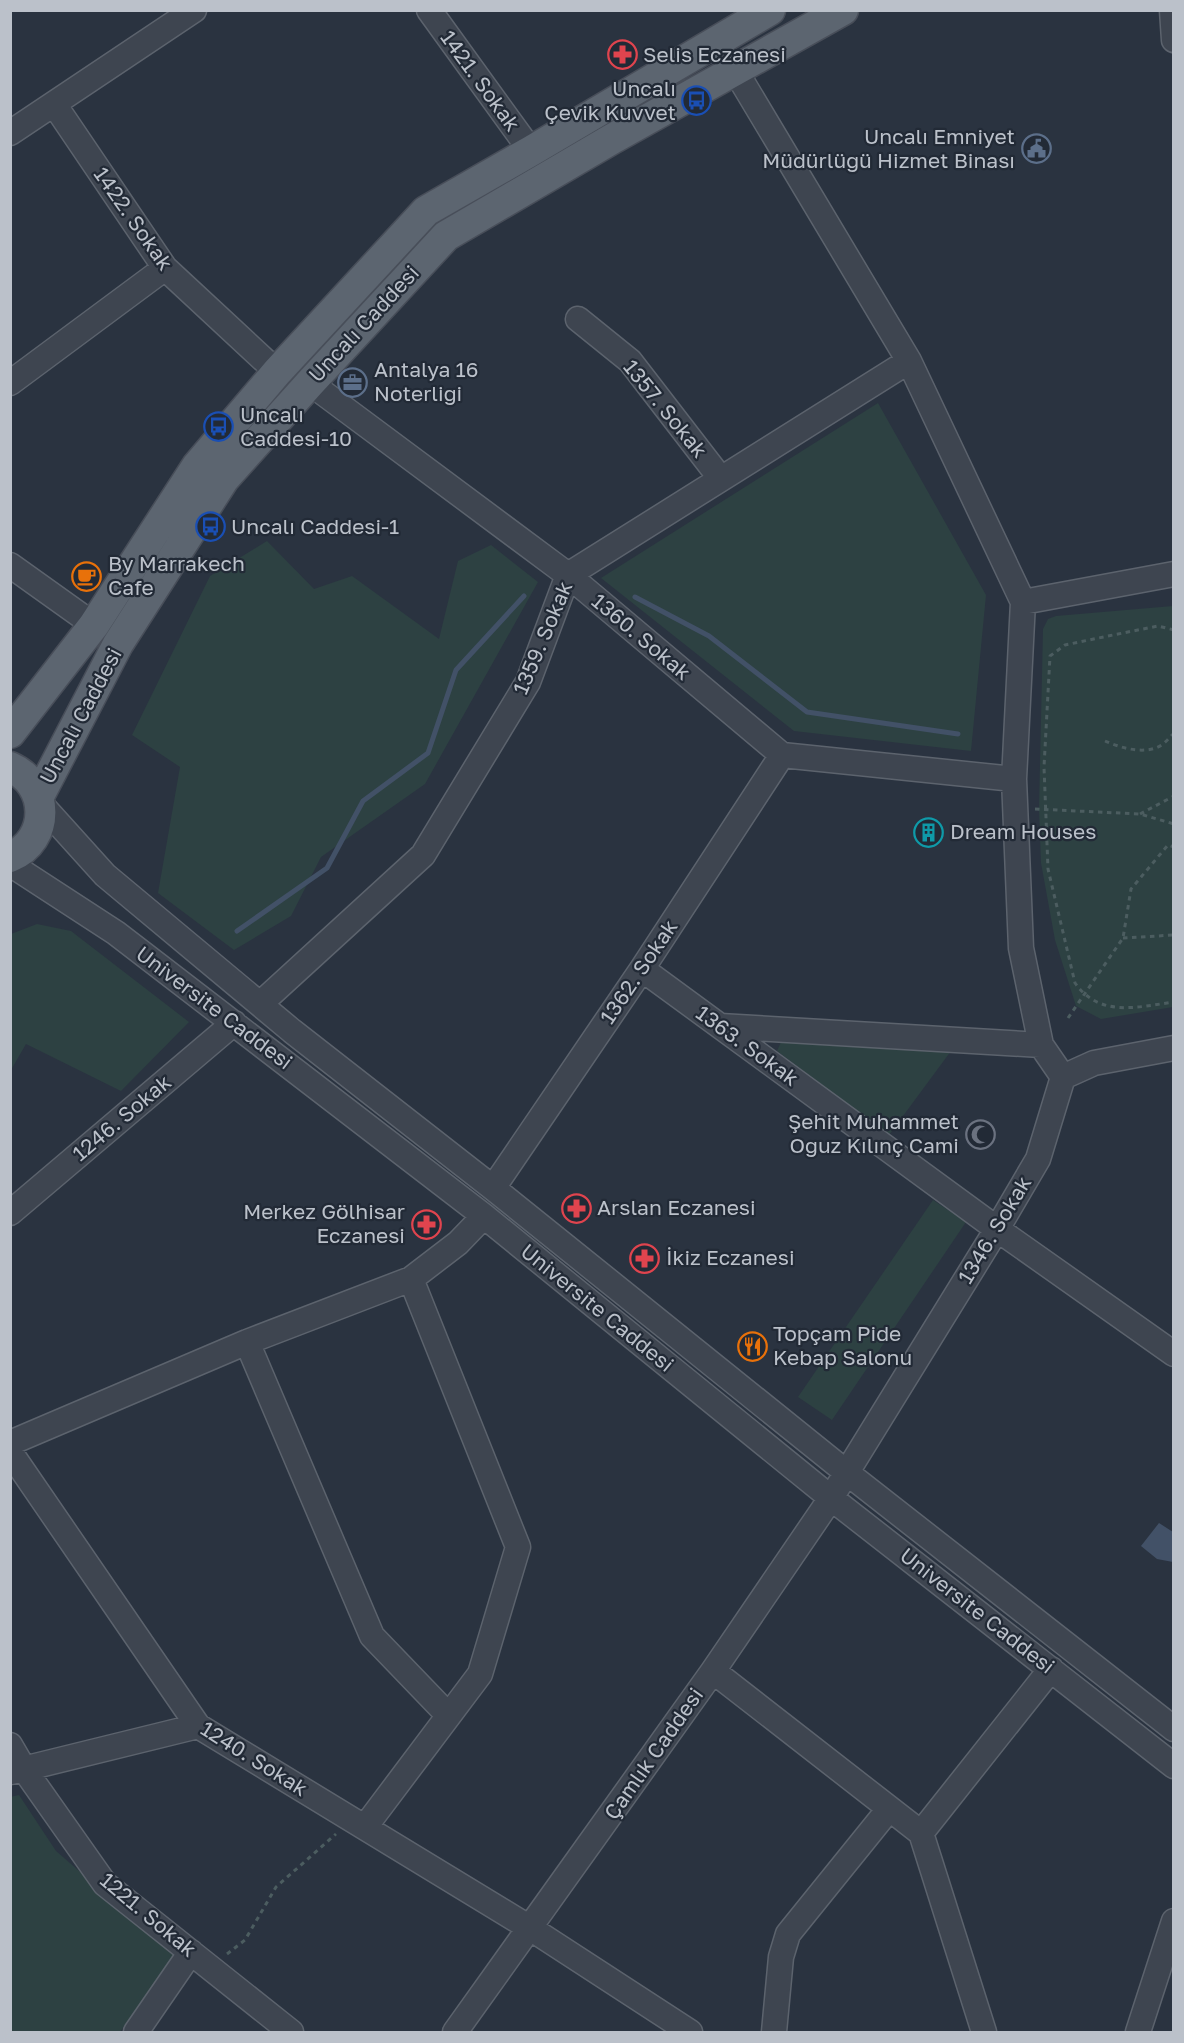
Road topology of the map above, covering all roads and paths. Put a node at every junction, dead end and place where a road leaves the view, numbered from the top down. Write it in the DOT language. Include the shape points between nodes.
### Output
graph roads {
  1 [pos="194,10"];
  2 [pos="429,10"];
  3 [pos="843,10"];
  4 [pos="1172,10"];
  5 [pos="763,12"];
  6 [pos="162,20"];
  7 [pos="1173,40"];
  8 [pos="735,69"];
  9 [pos="54,104"];
  10 [pos="10,133"];
  11 [pos="531,151"];
  12 [pos="165,268"];
  13 [pos="578,319"];
  14 [pos="909,362"];
  15 [pos="277,372"];
  16 [pos="10,383"];
  17 [pos="310,383"];
  18 [pos="721,479"];
  19 [pos="10,565"];
  20 [pos="1173,574"];
  21 [pos="568,575"];
  22 [pos="1023,602"];
  23 [pos="94,625"];
  24 [pos="1173,630"];
  25 [pos="10,733"];
  26 [pos="1173,733"];
  27 [pos="1105,741"];
  28 [pos="782,755"];
  29 [pos="10,767"];
  30 [pos="1014,780"];
  31 [pos="1173,796"];
  32 [pos="40,800"];
  33 [pos="1031,809"];
  34 [pos="1045,809"];
  35 [pos="1140,814"];
  36 [pos="1173,824"];
  37 [pos="1173,847"];
  38 [pos="10,857"];
  39 [pos="10,864"];
  40 [pos="1173,935"];
  41 [pos="1124,938"];
  42 [pos="642,969"];
  43 [pos="1083,994"];
  44 [pos="1173,1002"];
  45 [pos="260,1004"];
  46 [pos="1068,1018"];
  47 [pos="234,1023"];
  48 [pos="720,1026"];
  49 [pos="1041,1045"];
  50 [pos="1173,1048"];
  51 [pos="1063,1077"];
  52 [pos="493,1188"];
  53 [pos="10,1213"];
  54 [pos="484,1216"];
  55 [pos="997,1229"];
  56 [pos="411,1279"];
  57 [pos="247,1342"];
  58 [pos="1173,1354"];
  59 [pos="10,1443"];
  60 [pos="10,1452"];
  61 [pos="846,1472"];
  62 [pos="831,1498"];
  63 [pos="1051,1669"];
  64 [pos="713,1671"];
  65 [pos="448,1715"];
  66 [pos="198,1726"];
  67 [pos="1173,1730"];
  68 [pos="10,1745"];
  69 [pos="1173,1766"];
  70 [pos="17,1770"];
  71 [pos="890,1809"];
  72 [pos="365,1827"];
  73 [pos="340,1831"];
  74 [pos="921,1833"];
  75 [pos="1173,1921"];
  76 [pos="530,1929"];
  77 [pos="191,1952"];
  78 [pos="225,1956"];
  79 [pos="136,2032"];
  80 [pos="291,2032"];
  81 [pos="455,2032"];
  82 [pos="690,2032"];
  83 [pos="774,2032"];
  84 [pos="984,2032"];
  85 [pos="1138,2032"];
  1 -- 6 [label="street"];
  2 -- 11 [label="street, 1421. Sokak"];
  3 -- 8 [label="main road, Uncalı Caddesi"];
  4 -- 7 [label="street"];
  5 -- 11 [label="main road, Uncalı Caddesi"];
  6 -- 9 [label="street"];
  8 -- 14 [label="street"];
  8 -- 17 [label="main road, Uncalı Caddesi" via="446,236"];
  9 -- 10 [label="street"];
  9 -- 12 [label="street, 1422. Sokak"];
  11 -- 15 [label="main road, Uncalı Caddesi" via="426,211"];
  12 -- 15 [label="street, 1422. Sokak"];
  12 -- 16 [label="street"];
  13 -- 18 [label="street, 1357. Sokak" via="630,361"];
  14 -- 18 [label="street, 1359. Sokak"];
  14 -- 22 [label="street"];
  15 -- 23 [label="main road, Uncalı Caddesi" via="197,466"];
  17 -- 21 [label="street, 1360. Sokak"];
  17 -- 32 [label="main road, Uncalı Caddesi" via="224,479 118,644"];
  18 -- 21 [label="street, 1359. Sokak"];
  19 -- 23 [label="street"];
  20 -- 22 [label="street"];
  21 -- 28 [label="street, 1360. Sokak"];
  21 -- 45 [label="street, 1359. Sokak" via="528,681 423,855"];
  22 -- 30 [label="street"];
  23 -- 25 [label="main road, Uncalı Caddesi"];
  24 -- 34 [label="path" via="1158,626 1065,645 1050,656"];
  26 -- 27 [label="path" via="1162,745 1142,750"];
  28 -- 30 [label="street"];
  28 -- 42 [label="street, 1362. Sokak"];
  29 -- 32 [label="main road" via="31,782"];
  30 -- 49 [label="street" via="1022,948"];
  31 -- 35 [label="path"];
  32 -- 38 [label="main road" via="39,828 31,843"];
  32 -- 45 [label="street, Universite Caddesi" via="105,875"];
  33 -- 34 [label="path"];
  34 -- 35 [label="path"];
  34 -- 43 [label="path" via="1048,869 1075,983"];
  35 -- 36 [label="path"];
  37 -- 41 [label="path" via="1168,845 1131,889"];
  39 -- 47 [label="street, Universite Caddesi" via="116,933"];
  40 -- 41 [label="path"];
  41 -- 43 [label="path"];
  42 -- 48 [label="street, 1363. Sokak"];
  42 -- 52 [label="street, 1362. Sokak"];
  43 -- 44 [label="path" via="1101,1005 1130,1009"];
  43 -- 46 [label="path"];
  45 -- 52 [label="street, Universite Caddesi"];
  47 -- 53 [label="street, 1246. Sokak"];
  47 -- 54 [label="street, Universite Caddesi"];
  48 -- 49 [label="street"];
  48 -- 55 [label="street, 1363. Sokak"];
  49 -- 51 [label="street"];
  50 -- 51 [label="street" via="1094,1063"];
  51 -- 55 [label="street, 1346. Sokak" via="1038,1159"];
  52 -- 61 [label="street, Universite Caddesi"];
  54 -- 56 [label="street" via="458,1243"];
  54 -- 62 [label="street, Universite Caddesi"];
  55 -- 58 [label="street, 1363. Sokak"];
  55 -- 61 [label="street, 1346. Sokak"];
  56 -- 57 [label="street"];
  56 -- 65 [label="street" via="518,1547 480,1674"];
  57 -- 59 [label="street"];
  57 -- 65 [label="street" via="372,1636"];
  60 -- 66 [label="street, 1240. Sokak"];
  61 -- 62 [label="street, Çamlık Caddesi"];
  61 -- 67 [label="street, Universite Caddesi"];
  62 -- 63 [label="street, Universite Caddesi"];
  62 -- 64 [label="street, Çamlık Caddesi"];
  63 -- 69 [label="street, Universite Caddesi"];
  63 -- 74 [label="street"];
  64 -- 71 [label="street"];
  64 -- 76 [label="street, Çamlık Caddesi"];
  65 -- 72 [label="street"];
  66 -- 70 [label="street"];
  66 -- 72 [label="street, 1240. Sokak"];
  68 -- 70 [label="street, 1221. Sokak"];
  70 -- 77 [label="street, 1221. Sokak" via="105,1884"];
  71 -- 74 [label="street"];
  71 -- 83 [label="street" via="788,1934 781,1957"];
  72 -- 76 [label="street, 1240. Sokak"];
  73 -- 78 [label="path" via="276,1887 244,1940"];
  74 -- 84 [label="street"];
  75 -- 85 [label="street"];
  76 -- 81 [label="street, Çamlık Caddesi"];
  76 -- 82 [label="street, 1240. Sokak"];
  77 -- 79 [label="street"];
  77 -- 80 [label="street, 1221. Sokak"];
}
